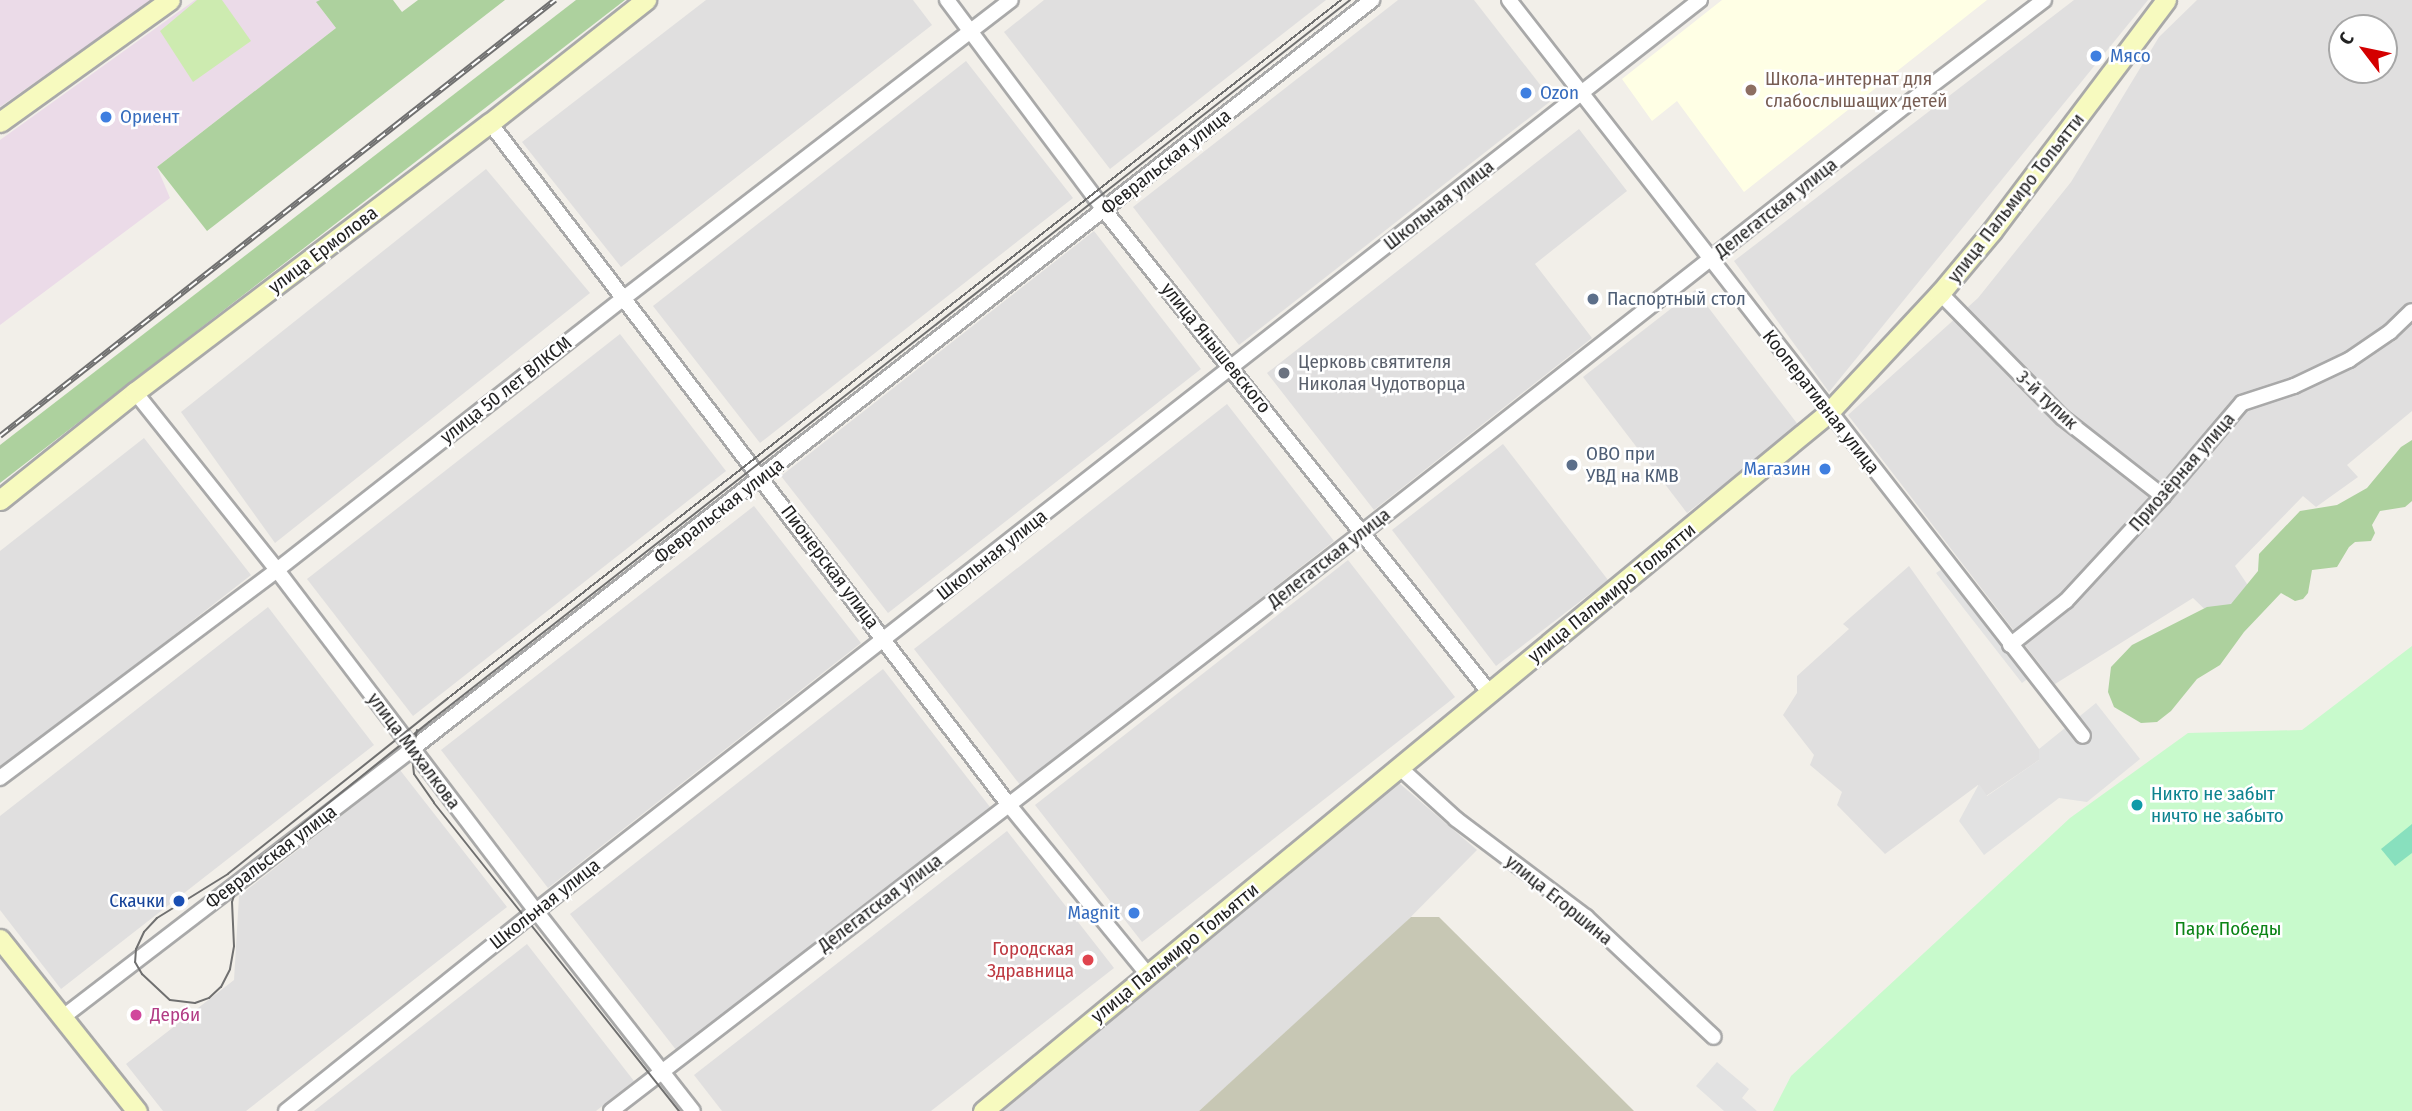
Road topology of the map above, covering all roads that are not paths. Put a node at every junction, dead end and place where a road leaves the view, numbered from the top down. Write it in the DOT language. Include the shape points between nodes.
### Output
graph roads {
  1 [pos="170,0"];
  2 [pos="646,0"];
  3 [pos="947,0"];
  4 [pos="1011,0"];
  5 [pos="1371,0"];
  6 [pos="1509,0"];
  7 [pos="1700,0"];
  8 [pos="2044,0"];
  9 [pos="2166,0"];
  10 [pos="970,33"];
  11 [pos="1581,94"];
  12 [pos="0,122"];
  13 [pos="490,123"];
  14 [pos="1104,210"];
  15 [pos="1709,261"];
  16 [pos="1940,293"];
  17 [pos="624,298"];
  18 [pos="2412,310"];
  19 [pos="1231,367"];
  20 [pos="135,392"];
  21 [pos="1829,412"];
  22 [pos="761,478"];
  23 [pos="2163,496"];
  24 [pos="0,500"];
  25 [pos="1363,532"];
  26 [pos="278,570"];
  27 [pos="884,640"];
  28 [pos="2010,645"];
  29 [pos="1489,692"];
  30 [pos="2083,736"];
  31 [pos="412,749"];
  32 [pos="1400,768"];
  33 [pos="0,778"];
  34 [pos="1009,805"];
  35 [pos="536,911"];
  36 [pos="3,946"];
  37 [pos="1148,975"];
  38 [pos="63,1017"];
  39 [pos="1714,1037"];
  40 [pos="662,1070"];
  41 [pos="137,1111"];
  42 [pos="286,1111"];
  43 [pos="611,1111"];
  44 [pos="693,1111"];
  45 [pos="983,1111"];
  1 -- 12 [label="street"];
  2 -- 13 [label="street, улица Ермолова"];
  3 -- 10 [label="street, улица Янышевского"];
  4 -- 10 [label="street, улица 50 лет ВЛКСМ"];
  5 -- 14 [label="street, Февральская улица"];
  6 -- 11 [label="street, Кооперативная улица"];
  7 -- 11 [label="street, Школьная улица"];
  8 -- 15 [label="street, Делегатская улица"];
  9 -- 16 [label="street, улица Пальмиро Тольятти" via="2040,171"];
  10 -- 14 [label="street, улица Янышевского"];
  10 -- 17 [label="street, улица 50 лет ВЛКСМ"];
  11 -- 15 [label="street, Кооперативная улица"];
  11 -- 19 [label="street, Школьная улица"];
  13 -- 17 [label="street, Пионерская улица"];
  13 -- 20 [label="street, улица Ермолова"];
  14 -- 19 [label="street, улица Янышевского"];
  14 -- 22 [label="street, Февральская улица"];
  15 -- 21 [label="street, Кооперативная улица"];
  15 -- 25 [label="street, Делегатская улица"];
  16 -- 21 [label="street, улица Пальмиро Тольятти"];
  16 -- 23 [label="street, 3-й тупик" via="2063,418"];
  17 -- 22 [label="street, Пионерская улица"];
  17 -- 26 [label="street, улица 50 лет ВЛКСМ"];
  18 -- 23 [label="street, Приозёрная улица" via="2390,332 2349,360 2294,386 2242,403"];
  19 -- 25 [label="street, улица Янышевского"];
  19 -- 27 [label="street, Школьная улица"];
  20 -- 24 [label="street, улица Ермолова"];
  20 -- 26 [label="street, улица Михалкова"];
  21 -- 28 [label="street, Кооперативная улица"];
  21 -- 29 [label="street, улица Пальмиро Тольятти"];
  22 -- 27 [label="street, Пионерская улица"];
  22 -- 31 [label="street, Февральская улица"];
  23 -- 28 [label="street, Приозёрная улица" via="2066,601"];
  25 -- 29 [label="street, улица Янышевского"];
  25 -- 34 [label="street, Делегатская улица"];
  26 -- 31 [label="street, улица Михалкова"];
  26 -- 33 [label="street, улица 50 лет ВЛКСМ"];
  27 -- 34 [label="street, Пионерская улица"];
  27 -- 35 [label="street, Школьная улица"];
  28 -- 30 [label="street, Кооперативная улица"];
  29 -- 32 [label="street, улица Пальмиро Тольятти"];
  31 -- 35 [label="street, улица Михалкова"];
  31 -- 38 [label="street, Февральская улица"];
  32 -- 37 [label="street, улица Пальмиро Тольятти"];
  32 -- 39 [label="street, улица Егоршина" via="1456,818 1586,917"];
  34 -- 37 [label="street, Пионерская улица"];
  34 -- 40 [label="street, Делегатская улица"];
  35 -- 40 [label="street, улица Михалкова"];
  35 -- 42 [label="street, Школьная улица"];
  36 -- 38 [label="street"];
  37 -- 45 [label="street, улица Пальмиро Тольятти"];
  38 -- 41 [label="street"];
  40 -- 43 [label="street, Делегатская улица"];
  40 -- 44 [label="street, улица Михалкова"];
}
